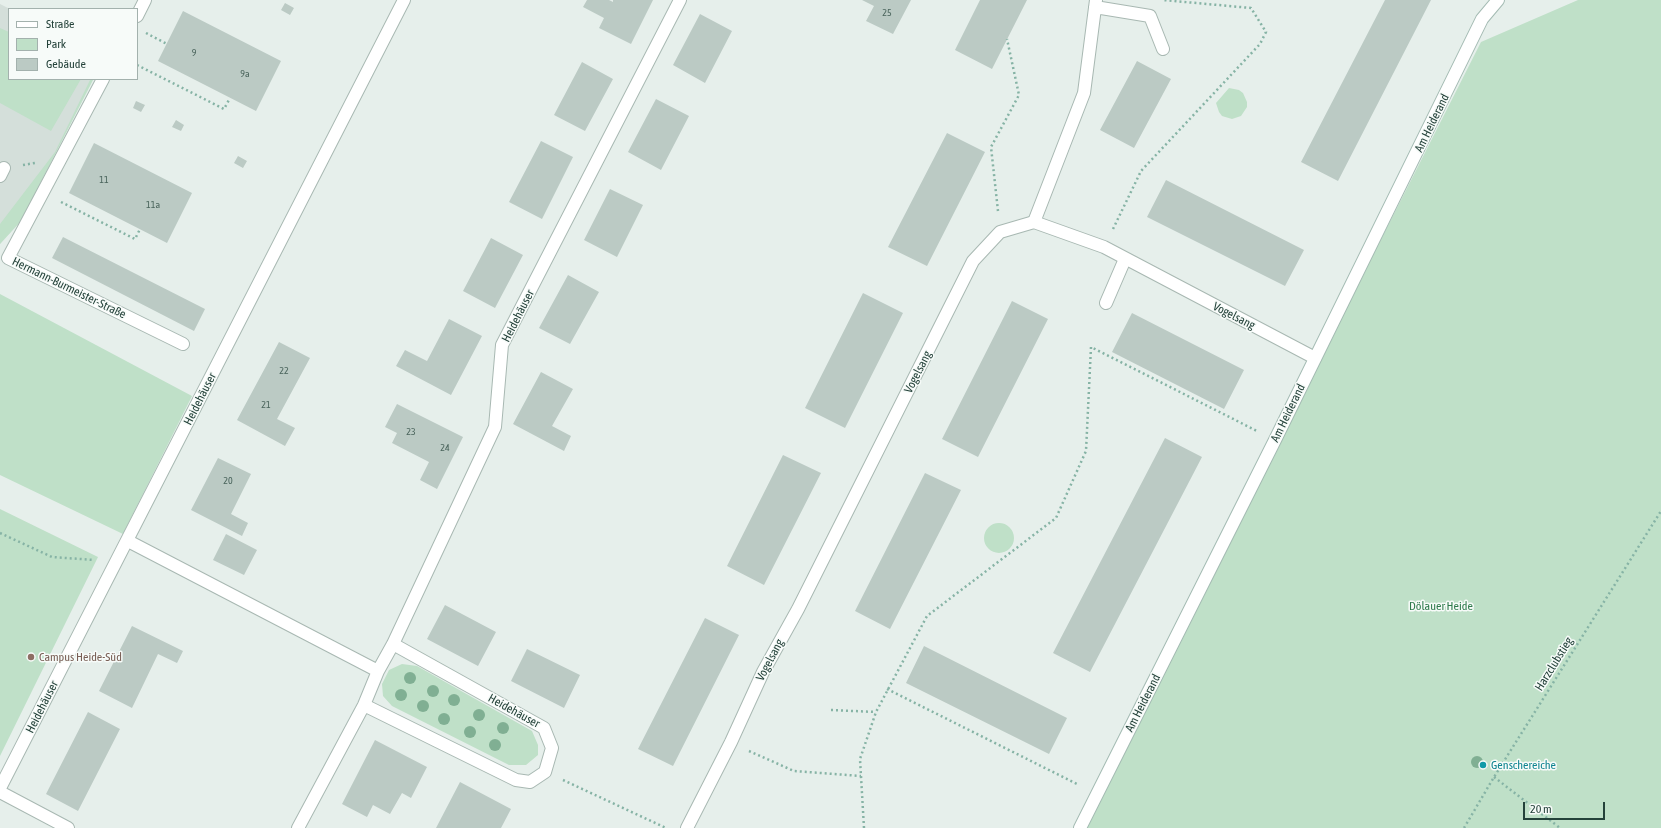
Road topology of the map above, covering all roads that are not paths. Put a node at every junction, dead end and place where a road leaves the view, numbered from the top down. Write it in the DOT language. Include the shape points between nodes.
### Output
graph roads {
  1 [pos="145,0"];
  2 [pos="404,0"];
  3 [pos="680,0"];
  4 [pos="1498,0"];
  5 [pos="1096,4"];
  6 [pos="138,14"];
  7 [pos="1163,49"];
  8 [pos="102,80"];
  9 [pos="1034,222"];
  10 [pos="1125,259"];
  11 [pos="1106,303"];
  12 [pos="183,344"];
  13 [pos="1315,358"];
  14 [pos="128,541"];
  15 [pos="393,644"];
  16 [pos="378,671"];
  17 [pos="364,705"];
  18 [pos="0,788"];
  19 [pos="0,792"];
  20 [pos="68,828"];
  21 [pos="298,828"];
  22 [pos="687,828"];
  23 [pos="1080,828"];
  1 -- 6 [label="street"];
  2 -- 14 [label="street, Heidehäuser"];
  3 -- 15 [label="street, Heidehäuser" via="502,345 495,427"];
  4 -- 13 [label="street, Am Heiderand" via="1482,19"];
  5 -- 7 [label="street" via="1150,16"];
  5 -- 9 [label="street" via="1084,93"];
  8 -- 12 [label="street, Hermann-Burmeister-Straße" via="8,258"];
  9 -- 10 [label="street, Vogelsang" via="1104,247"];
  9 -- 22 [label="street, Vogelsang" via="1000,232 973,261 798,609 763,672"];
  10 -- 11 [label="street"];
  10 -- 13 [label="street, Vogelsang"];
  13 -- 23 [label="street, Am Heiderand"];
  14 -- 16 [label="street"];
  14 -- 18 [label="street, Heidehäuser"];
  15 -- 16 [label="street, Heidehäuser"];
  15 -- 17 [label="street, Heidehäuser" via="544,728 552,748 545,772 530,782 516,780"];
  16 -- 17 [label="street, Heidehäuser"];
  17 -- 21 [label="street, Heidehäuser"];
  19 -- 20 [label="street"];
}
